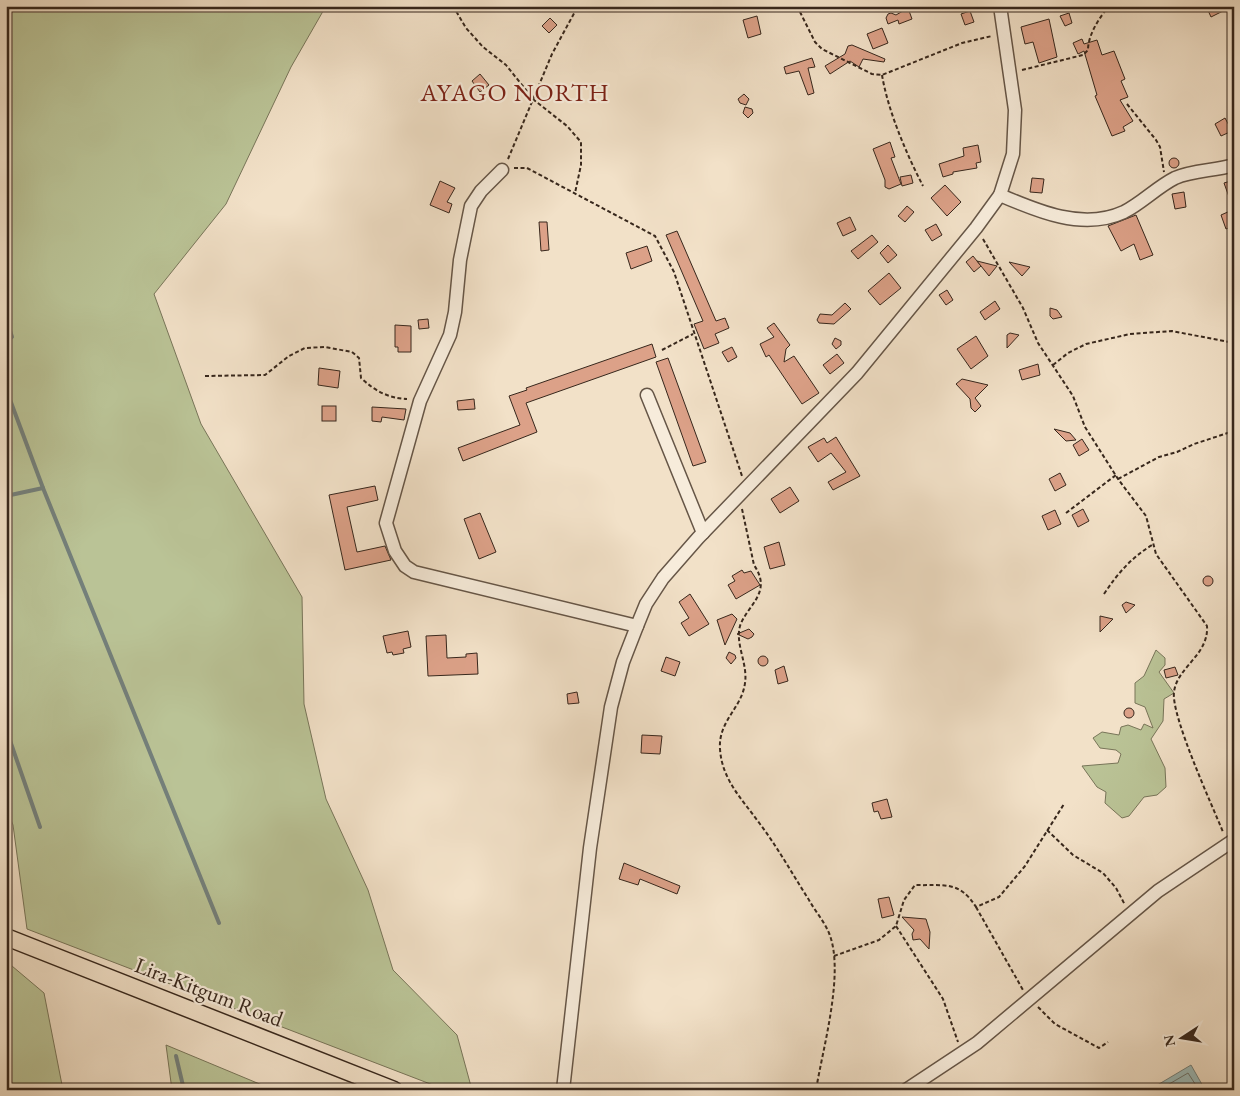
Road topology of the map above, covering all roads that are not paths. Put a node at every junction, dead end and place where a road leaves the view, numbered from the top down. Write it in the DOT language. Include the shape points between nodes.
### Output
graph roads {
  1 [pos="1000,6"];
  2 [pos="1234,165"];
  3 [pos="502,170"];
  4 [pos="1000,195"];
  5 [pos="647,395"];
  6 [pos="703,533"];
  7 [pos="637,626"];
  8 [pos="1231,842"];
  9 [pos="6,937"];
  10 [pos="394,1090"];
  11 [pos="563,1090"];
  12 [pos="906,1090"];
  1 -- 4 [label="street" via="1015,110 1013,154"];
  2 -- 4 [label="street" via="1216,171 1189,173 1165,184 1124,212 1107,217 1050,216"];
  3 -- 7 [label="street" via="471,206 450,334 420,400 386,523 395,551 405,566 414,572"];
  4 -- 6 [label="street" via="857,373"];
  5 -- 6 [label="street"];
  6 -- 7 [label="street" via="663,578 646,604"];
  7 -- 11 [label="street" via="623,662 612,707 590,848"];
  8 -- 12 [label="street" via="1158,891 984,1036"];
  9 -- 10 [label="main road, Lira-Kitgum Road"];
}
